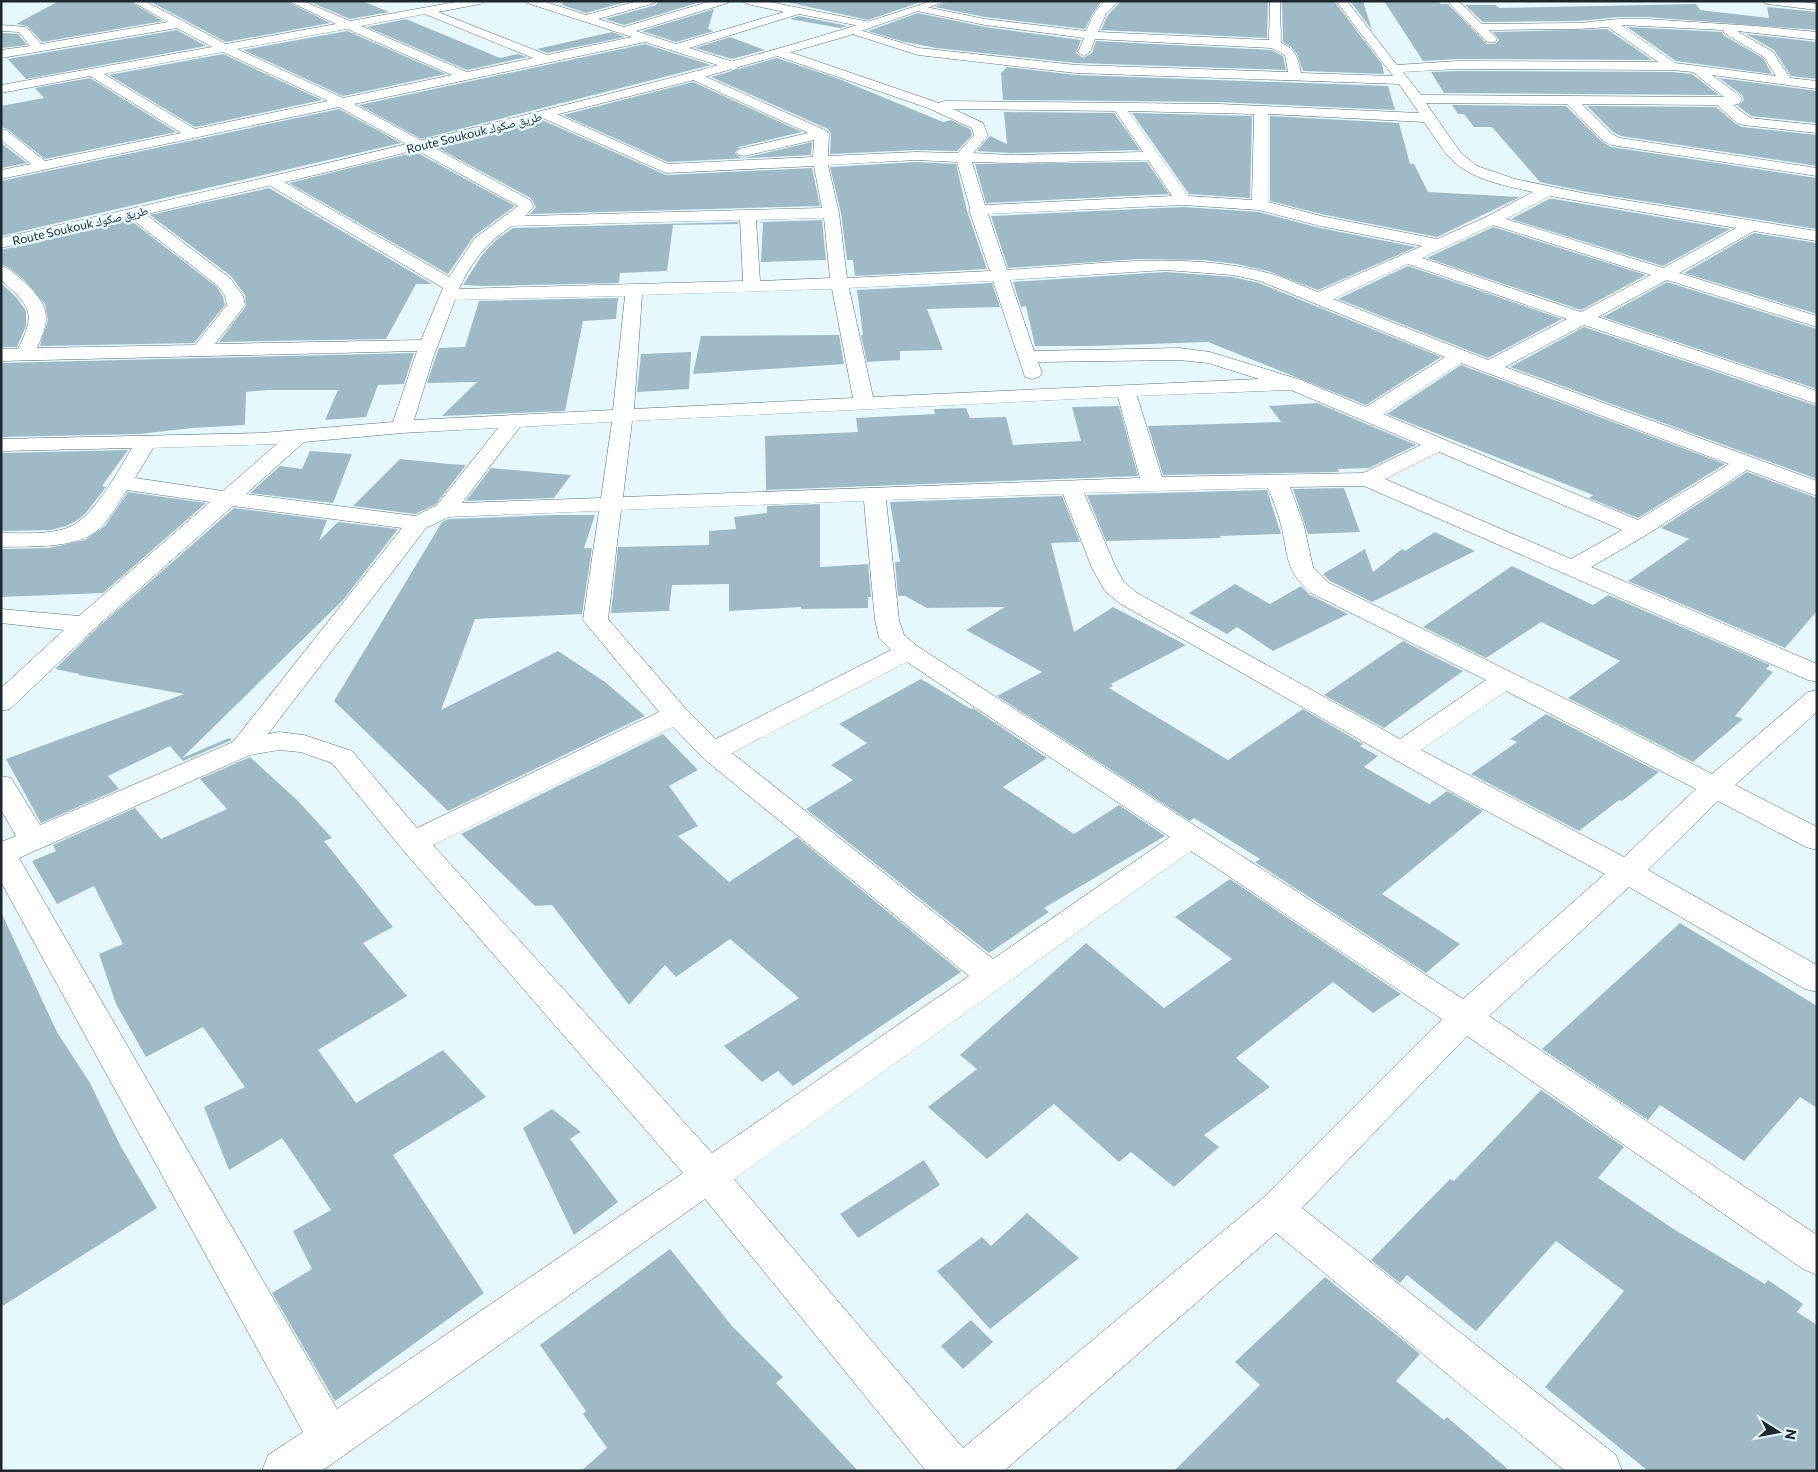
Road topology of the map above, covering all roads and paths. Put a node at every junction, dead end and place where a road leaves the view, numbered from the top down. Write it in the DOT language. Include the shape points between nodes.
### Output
graph roads {
  1 [pos="293,1"];
  2 [pos="441,1"];
  3 [pos="480,1"];
  4 [pos="531,1"];
  5 [pos="651,1"];
  6 [pos="724,1"];
  7 [pos="747,1"];
  8 [pos="786,1"];
  9 [pos="942,1"];
  10 [pos="1114,1"];
  11 [pos="1275,1"];
  12 [pos="1341,1"];
  13 [pos="1452,1"];
  14 [pos="1767,1"];
  15 [pos="164,3"];
  16 [pos="140,4"];
  17 [pos="455,6"];
  18 [pos="773,6"];
  19 [pos="1817,7"];
  20 [pos="921,9"];
  21 [pos="426,11"];
  22 [pos="798,11"];
  23 [pos="585,19"];
  24 [pos="1610,23"];
  25 [pos="180,24"];
  26 [pos="349,25"];
  27 [pos="870,25"];
  28 [pos="1717,26"];
  29 [pos="1479,27"];
  30 [pos="1,28"];
  31 [pos="623,31"];
  32 [pos="853,31"];
  33 [pos="1092,35"];
  34 [pos="1817,36"];
  35 [pos="645,38"];
  36 [pos="1272,44"];
  37 [pos="1754,45"];
  38 [pos="38,48"];
  39 [pos="224,48"];
  40 [pos="675,48"];
  41 [pos="1781,48"];
  42 [pos="781,53"];
  43 [pos="1,54"];
  44 [pos="546,59"];
  45 [pos="733,66"];
  46 [pos="1054,66"];
  47 [pos="1519,66"];
  48 [pos="1672,66"];
  49 [pos="1695,68"];
  50 [pos="1076,69"];
  51 [pos="92,72"];
  52 [pos="1398,75"];
  53 [pos="465,76"];
  54 [pos="695,76"];
  55 [pos="1295,76"];
  56 [pos="1785,80"];
  57 [pos="1817,85"];
  58 [pos="1,89"];
  59 [pos="1417,99"];
  60 [pos="1571,100"];
  61 [pos="1720,101"];
  62 [pos="342,103"];
  63 [pos="933,105"];
  64 [pos="1040,106"];
  65 [pos="1118,106"];
  66 [pos="1261,110"];
  67 [pos="545,114"];
  68 [pos="1428,118"];
  69 [pos="1817,129"];
  70 [pos="1,133"];
  71 [pos="193,134"];
  72 [pos="822,134"];
  73 [pos="420,146"];
  74 [pos="963,156"];
  75 [pos="1153,156"];
  76 [pos="820,160"];
  77 [pos="42,166"];
  78 [pos="666,169"];
  79 [pos="1817,172"];
  80 [pos="1,175"];
  81 [pos="272,181"];
  82 [pos="1547,191"];
  83 [pos="1183,200"];
  84 [pos="1260,205"];
  85 [pos="977,210"];
  86 [pos="831,213"];
  87 [pos="134,214"];
  88 [pos="748,216"];
  89 [pos="509,220"];
  90 [pos="1492,220"];
  91 [pos="1746,228"];
  92 [pos="1817,236"];
  93 [pos="1,243"];
  94 [pos="1438,244"];
  95 [pos="1800,250"];
  96 [pos="1406,258"];
  97 [pos="1,272"];
  98 [pos="1664,275"];
  99 [pos="1001,276"];
  100 [pos="839,282"];
  101 [pos="752,286"];
  102 [pos="450,291"];
  103 [pos="634,291"];
  104 [pos="1318,299"];
  105 [pos="1580,318"];
  106 [pos="1817,322"];
  107 [pos="429,345"];
  108 [pos="200,352"];
  109 [pos="24,354"];
  110 [pos="1,355"];
  111 [pos="1459,356"];
  112 [pos="1026,357"];
  113 [pos="1490,367"];
  114 [pos="1294,384"];
  115 [pos="1126,391"];
  116 [pos="1038,394"];
  117 [pos="1817,398"];
  118 [pos="864,403"];
  119 [pos="623,415"];
  120 [pos="1367,415"];
  121 [pos="514,421"];
  122 [pos="402,427"];
  123 [pos="297,437"];
  124 [pos="147,441"];
  125 [pos="1,445"];
  126 [pos="1438,445"];
  127 [pos="1746,462"];
  128 [pos="1367,479"];
  129 [pos="1277,481"];
  130 [pos="121,482"];
  131 [pos="1153,484"];
  132 [pos="1072,487"];
  133 [pos="1817,489"];
  134 [pos="874,495"];
  135 [pos="226,498"];
  136 [pos="610,503"];
  137 [pos="445,510"];
  138 [pos="418,523"];
  139 [pos="1640,530"];
  140 [pos="1,540"];
  141 [pos="1574,567"];
  142 [pos="1,616"];
  143 [pos="85,624"];
  144 [pos="908,651"];
  145 [pos="1817,674"];
  146 [pos="1504,680"];
  147 [pos="1817,698"];
  148 [pos="1,703"];
  149 [pos="676,715"];
  150 [pos="243,748"];
  151 [pos="1401,751"];
  152 [pos="713,752"];
  153 [pos="1,785"];
  154 [pos="1714,788"];
  155 [pos="1190,838"];
  156 [pos="1817,840"];
  157 [pos="34,841"];
  158 [pos="413,842"];
  159 [pos="1,854"];
  160 [pos="1627,872"];
  161 [pos="992,976"];
  162 [pos="1817,980"];
  163 [pos="1465,1017"];
  164 [pos="709,1176"];
  165 [pos="1276,1210"];
  166 [pos="1817,1257"];
  167 [pos="330,1438"];
  168 [pos="284,1471"];
  169 [pos="954,1471"];
  170 [pos="970,1471"];
  171 [pos="1600,1471"];
  1 -- 26 [label="street"];
  2 -- 17 [label="street"];
  3 -- 17 [label="street"];
  4 -- 23 [label="street"];
  5 -- 23 [label="street"];
  6 -- 31 [label="street"];
  7 -- 18 [label="street"];
  8 -- 18 [label="street"];
  9 -- 20 [label="street, Route Soukouk طريق صكوك"];
  10 -- 33 [label="street" via="1098,15"];
  11 -- 36 [label="street" via="1276,41"];
  12 -- 52 [label="street"];
  13 -- 29 [label="street"];
  14 -- 19 [label="street"];
  15 -- 16 [label="street"];
  16 -- 25 [label="street"];
  17 -- 21 [label="street"];
  18 -- 22 [label="street"];
  20 -- 27 [label="street, Route Soukouk طريق صكوك"];
  20 -- 33 [label="street" via="985,22"];
  21 -- 26 [label="street"];
  21 -- 44 [label="street"];
  22 -- 27 [label="street"];
  22 -- 40 [label="street"];
  23 -- 31 [label="street"];
  24 -- 28 [label="street"];
  24 -- 29 [label="street"];
  24 -- 48 [label="street"];
  25 -- 38 [label="street"];
  25 -- 39 [label="street"];
  26 -- 39 [label="street"];
  26 -- 53 [label="street"];
  27 -- 32 [label="street, Route Soukouk طريق صكوك"];
  28 -- 34 [label="street"];
  28 -- 37 [label="street"];
  29 -- 47 [label="street"];
  30 -- 38 [label="street" via="22,29"];
  31 -- 35 [label="street"];
  32 -- 42 [label="street, Route Soukouk طريق صكوك"];
  32 -- 46 [label="street" via="918,52"];
  33 -- 36 [label="street"];
  33 -- 50 [label="street"];
  35 -- 40 [label="street"];
  35 -- 44 [label="street"];
  36 -- 55 [label="street" via="1287,49"];
  37 -- 41 [label="street"];
  37 -- 56 [label="street" via="1769,54"];
  38 -- 43 [label="street"];
  39 -- 51 [label="street"];
  39 -- 62 [label="street"];
  40 -- 45 [label="street"];
  42 -- 45 [label="street, Route Soukouk طريق صكوك"];
  42 -- 63 [label="street"];
  44 -- 53 [label="street"];
  45 -- 54 [label="street, Route Soukouk طريق صكوك"];
  46 -- 50 [label="street"];
  46 -- 64 [label="street"];
  47 -- 48 [label="street"];
  47 -- 52 [label="street" via="1448,65"];
  48 -- 49 [label="street"];
  49 -- 56 [label="street"];
  49 -- 61 [label="street" via="1735,100"];
  50 -- 55 [label="street"];
  51 -- 58 [label="street"];
  51 -- 71 [label="street"];
  52 -- 55 [label="street"];
  52 -- 59 [label="street"];
  53 -- 62 [label="street"];
  54 -- 67 [label="street, Route Soukouk طريق صكوك"];
  54 -- 72 [label="street"];
  56 -- 57 [label="street"];
  59 -- 60 [label="street"];
  59 -- 68 [label="street"];
  60 -- 61 [label="street"];
  60 -- 79 [label="street" via="1616,142"];
  61 -- 69 [label="street" via="1748,122"];
  62 -- 71 [label="street"];
  62 -- 73 [label="street"];
  63 -- 64 [label="street"];
  63 -- 74 [label="street" via="974,123 980,130 979,141"];
  64 -- 65 [label="street"];
  65 -- 66 [label="street"];
  65 -- 75 [label="street"];
  66 -- 68 [label="street"];
  66 -- 84 [label="street"];
  67 -- 73 [label="street, Route Soukouk طريق صكوك"];
  67 -- 78 [label="street"];
  68 -- 82 [label="street" via="1456,156 1472,169"];
  70 -- 77 [label="street"];
  71 -- 77 [label="street"];
  72 -- 76 [label="street"];
  72 -- 78 [label="street"];
  73 -- 81 [label="street, Route Soukouk طريق صكوك"];
  73 -- 89 [label="street" via="525,203 526,207"];
  74 -- 75 [label="street" via="1011,159"];
  74 -- 76 [label="street"];
  74 -- 85 [label="street"];
  75 -- 83 [label="street"];
  76 -- 78 [label="street"];
  76 -- 86 [label="street"];
  77 -- 80 [label="street"];
  81 -- 87 [label="street, Route Soukouk طريق صكوك"];
  81 -- 102 [label="street"];
  82 -- 90 [label="street"];
  82 -- 91 [label="street"];
  83 -- 84 [label="street"];
  83 -- 85 [label="street"];
  84 -- 94 [label="street" via="1320,221"];
  85 -- 99 [label="street"];
  86 -- 88 [label="street"];
  86 -- 100 [label="street"];
  87 -- 93 [label="street, Route Soukouk طريق صكوك"];
  87 -- 108 [label="street" via="224,282 234,296 236,305 232,313"];
  88 -- 89 [label="street"];
  88 -- 101 [label="street"];
  89 -- 102 [label="street" via="476,246"];
  90 -- 94 [label="street"];
  90 -- 98 [label="street"];
  91 -- 92 [label="street"];
  91 -- 95 [label="street"];
  91 -- 98 [label="street"];
  94 -- 96 [label="street"];
  96 -- 104 [label="street"];
  96 -- 105 [label="street"];
  97 -- 109 [label="street" via="37,305 36,333"];
  98 -- 105 [label="street"];
  98 -- 106 [label="street"];
  99 -- 100 [label="street"];
  99 -- 104 [label="street" via="1150,266 1215,267 1265,277"];
  99 -- 112 [label="street"];
  100 -- 101 [label="street"];
  100 -- 118 [label="street"];
  101 -- 103 [label="street"];
  102 -- 103 [label="street"];
  102 -- 107 [label="street"];
  103 -- 119 [label="street"];
  104 -- 111 [label="street"];
  105 -- 113 [label="street"];
  105 -- 117 [label="street"];
  107 -- 108 [label="street"];
  107 -- 122 [label="street"];
  108 -- 109 [label="street"];
  109 -- 110 [label="street"];
  111 -- 113 [label="street"];
  111 -- 120 [label="street"];
  112 -- 114 [label="street" via="1194,356"];
  112 -- 116 [label="street"];
  113 -- 127 [label="street"];
  114 -- 115 [label="street"];
  114 -- 120 [label="street"];
  115 -- 116 [label="street"];
  115 -- 131 [label="street"];
  116 -- 118 [label="street"];
  118 -- 119 [label="street"];
  119 -- 121 [label="street"];
  119 -- 136 [label="street"];
  120 -- 126 [label="street"];
  121 -- 122 [label="street"];
  121 -- 137 [label="street"];
  122 -- 123 [label="street"];
  123 -- 124 [label="street"];
  123 -- 135 [label="street"];
  124 -- 125 [label="street"];
  124 -- 130 [label="street"];
  126 -- 128 [label="street"];
  126 -- 139 [label="street"];
  127 -- 133 [label="street"];
  127 -- 139 [label="street"];
  128 -- 129 [label="street"];
  128 -- 141 [label="street"];
  129 -- 131 [label="street"];
  129 -- 146 [label="street" via="1292,525 1297,557 1309,579 1320,588"];
  130 -- 135 [label="street"];
  130 -- 140 [label="street" via="87,528 56,537"];
  131 -- 132 [label="street"];
  132 -- 134 [label="street"];
  132 -- 151 [label="street" via="1104,568 1114,586 1128,598"];
  134 -- 136 [label="street"];
  134 -- 144 [label="street" via="887,620 892,638"];
  135 -- 138 [label="street"];
  135 -- 143 [label="street"];
  136 -- 137 [label="street"];
  136 -- 149 [label="street" via="595,620"];
  137 -- 138 [label="street"];
  138 -- 150 [label="street"];
  139 -- 141 [label="street"];
  141 -- 145 [label="street"];
  142 -- 143 [label="street"];
  143 -- 148 [label="street"];
  144 -- 152 [label="street"];
  144 -- 155 [label="street"];
  146 -- 151 [label="street"];
  146 -- 154 [label="street"];
  147 -- 154 [label="street"];
  149 -- 152 [label="street"];
  149 -- 158 [label="street"];
  150 -- 157 [label="street"];
  150 -- 158 [label="street" via="279,741 304,744 342,757"];
  151 -- 160 [label="street"];
  152 -- 161 [label="street"];
  153 -- 157 [label="street"];
  154 -- 156 [label="street"];
  154 -- 160 [label="street"];
  155 -- 161 [label="street"];
  155 -- 163 [label="street"];
  157 -- 159 [label="street"];
  158 -- 164 [label="street"];
  159 -- 167 [label="street"];
  160 -- 162 [label="street"];
  160 -- 163 [label="street"];
  161 -- 164 [label="street"];
  163 -- 165 [label="street"];
  163 -- 166 [label="street"];
  164 -- 167 [label="street"];
  164 -- 169 [label="street"];
  165 -- 170 [label="street"];
  165 -- 171 [label="street"];
  167 -- 168 [label="street"];
}
